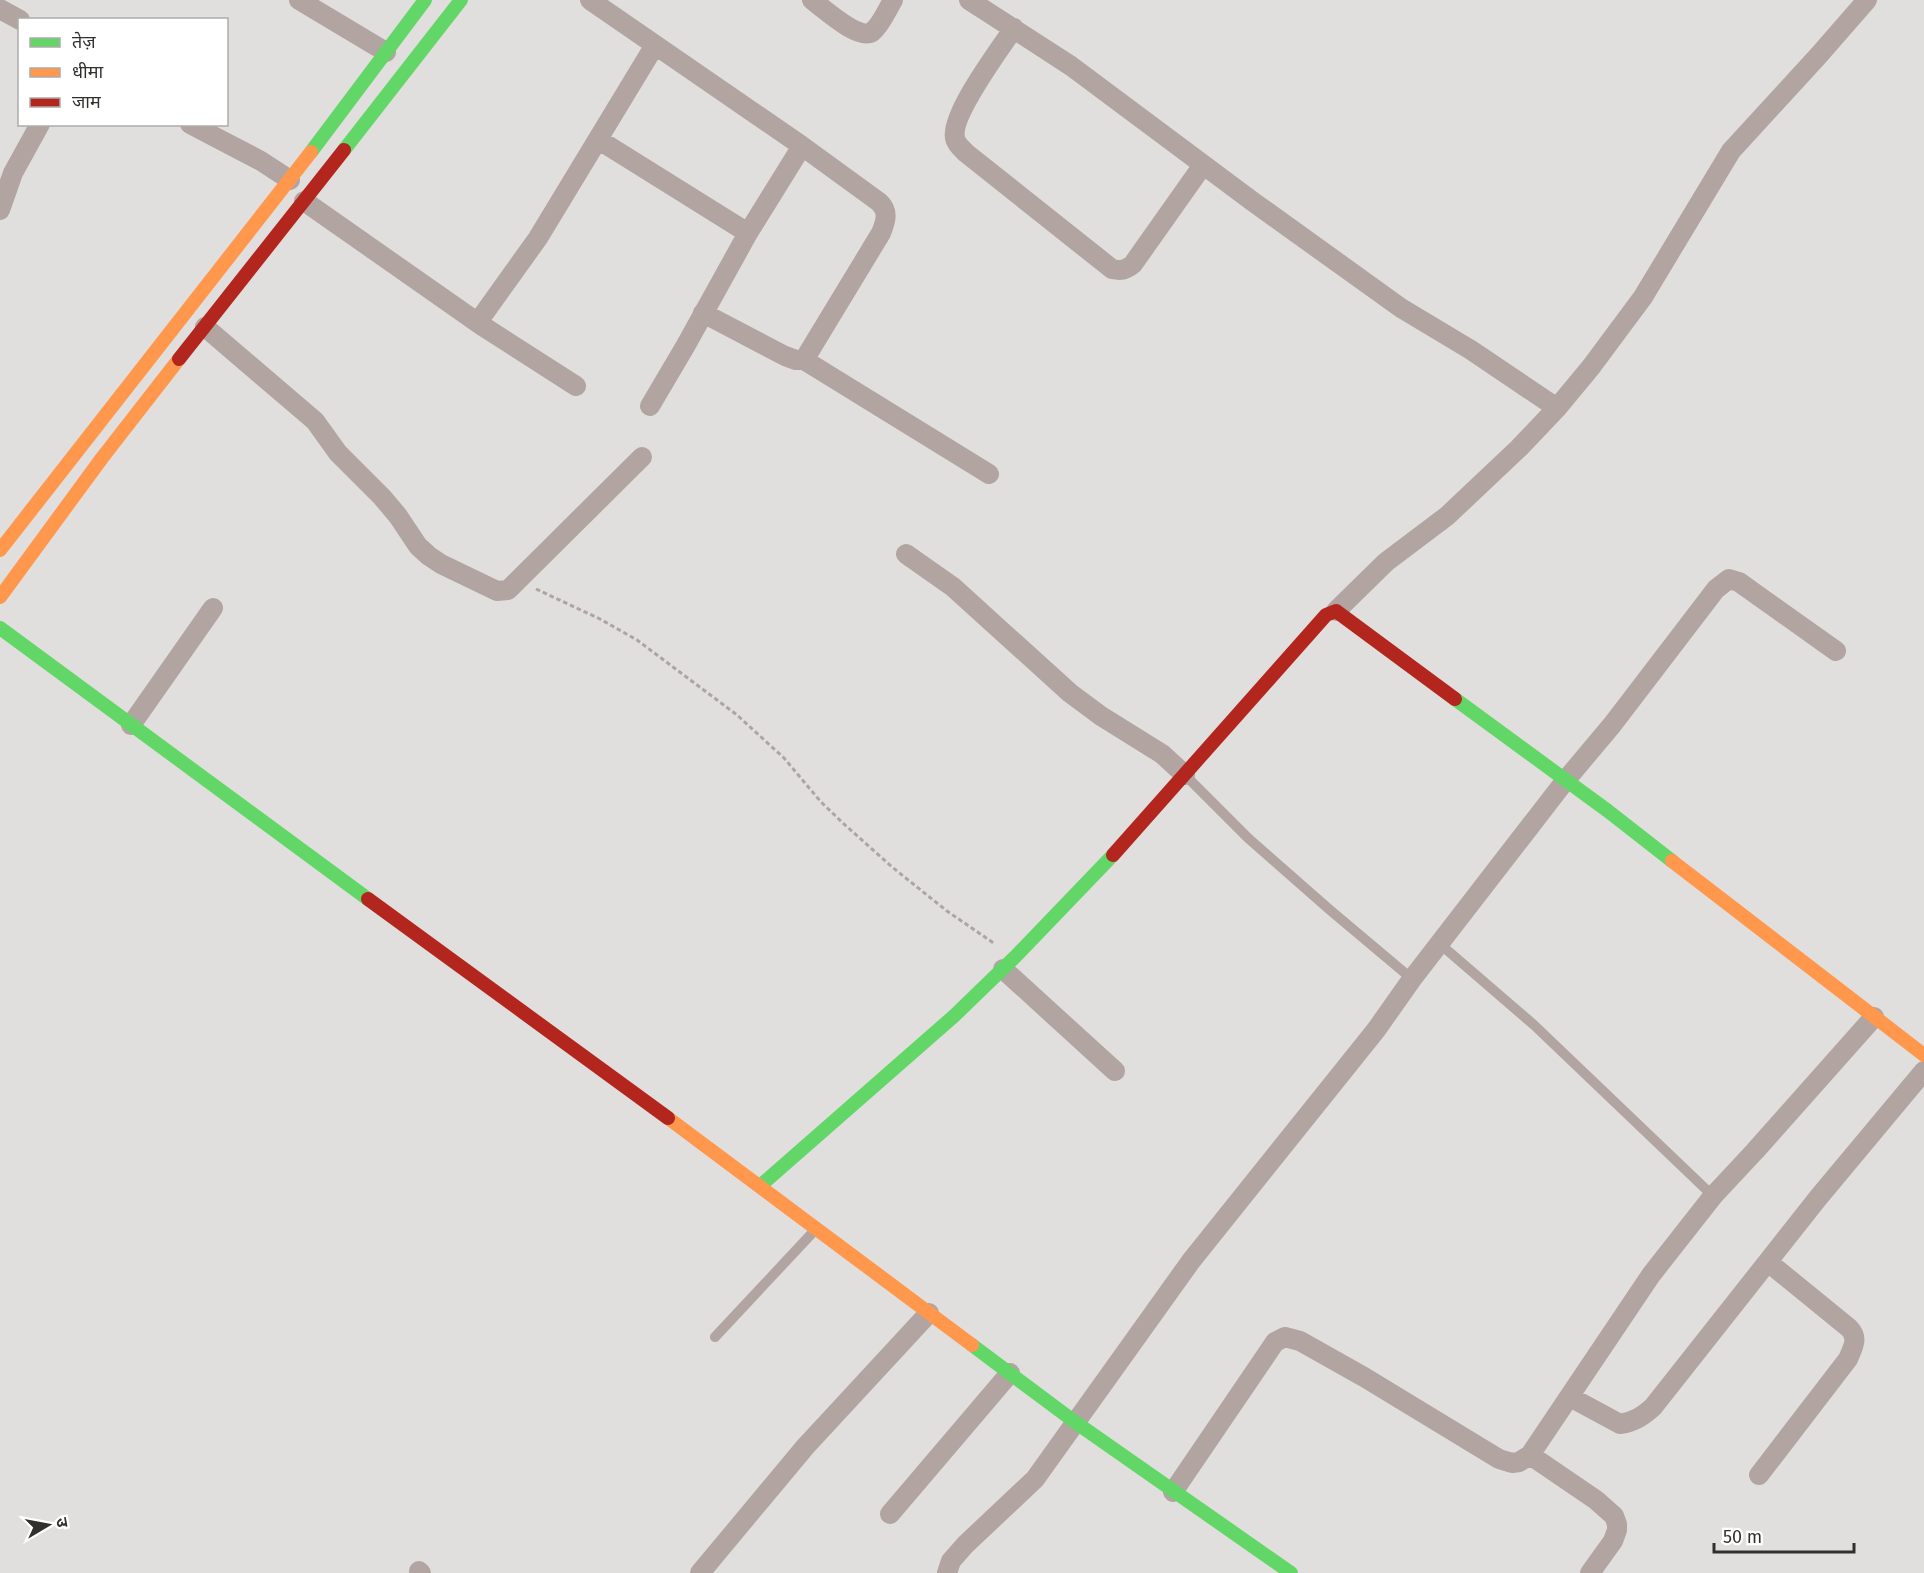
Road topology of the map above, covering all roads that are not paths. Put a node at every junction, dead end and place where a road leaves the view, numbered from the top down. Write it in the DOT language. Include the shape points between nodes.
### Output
graph roads {
  1 [pos="299,0"];
  2 [pos="425,0"];
  3 [pos="461,0"];
  4 [pos="590,0"];
  5 [pos="812,0"];
  6 [pos="893,0"];
  7 [pos="969,0"];
  8 [pos="1867,0"];
  9 [pos="0,9"];
  10 [pos="18,19"];
  11 [pos="1014,28"];
  12 [pos="655,45"];
  13 [pos="386,52"];
  14 [pos="38,126"];
  15 [pos="194,126"];
  16 [pos="598,140"];
  17 [pos="802,146"];
  18 [pos="1203,165"];
  19 [pos="290,180"];
  20 [pos="304,201"];
  21 [pos="0,210"];
  22 [pos="748,233"];
  23 [pos="703,313"];
  24 [pos="481,325"];
  25 [pos="206,327"];
  26 [pos="804,360"];
  27 [pos="576,386"];
  28 [pos="650,406"];
  29 [pos="1557,408"];
  30 [pos="642,457"];
  31 [pos="989,474"];
  32 [pos="0,550"];
  33 [pos="906,554"];
  34 [pos="0,597"];
  35 [pos="213,608"];
  36 [pos="1336,610"];
  37 [pos="0,628"];
  38 [pos="1836,651"];
  39 [pos="131,724"];
  40 [pos="1185,775"];
  41 [pos="1565,781"];
  42 [pos="1440,944"];
  43 [pos="1009,963"];
  44 [pos="1412,980"];
  45 [pos="1874,1017"];
  46 [pos="1924,1055"];
  47 [pos="1114,1071"];
  48 [pos="1924,1071"];
  49 [pos="760,1186"];
  50 [pos="1713,1196"];
  51 [pos="816,1228"];
  52 [pos="1768,1262"];
  53 [pos="929,1313"];
  54 [pos="716,1337"];
  55 [pos="1010,1373"];
  56 [pos="1570,1397"];
  57 [pos="1075,1422"];
  58 [pos="1530,1455"];
  59 [pos="1759,1475"];
  60 [pos="1173,1492"];
  61 [pos="891,1514"];
  62 [pos="700,1573"];
  63 [pos="947,1573"];
  64 [pos="1291,1573"];
  65 [pos="1590,1573"];
  1 -- 13 [label="street"];
  2 -- 13 [label="street"];
  3 -- 20 [label="street"];
  4 -- 12 [label="street"];
  5 -- 6 [label="street" via="865,34 877,25"];
  7 -- 11 [label="street"];
  8 -- 29 [label="street" via="1731,151 1644,297"];
  9 -- 10 [label="street"];
  11 -- 18 [label="street"];
  11 -- 18 [label="street" via="962,107 955,138 966,153 1112,269 1120,271 1133,264"];
  12 -- 16 [label="street"];
  12 -- 17 [label="street"];
  13 -- 19 [label="street"];
  14 -- 21 [label="street" via="13,173"];
  15 -- 19 [label="street"];
  16 -- 22 [label="street"];
  16 -- 24 [label="street" via="538,238 480,319"];
  17 -- 22 [label="street"];
  17 -- 26 [label="street" via="879,202 886,216 881,233"];
  18 -- 29 [label="street" via="1401,308"];
  19 -- 32 [label="street"];
  20 -- 24 [label="street"];
  20 -- 25 [label="street"];
  22 -- 23 [label="street"];
  23 -- 26 [label="street" via="785,356"];
  23 -- 28 [label="street"];
  24 -- 27 [label="street"];
  25 -- 30 [label="street" via="310,416 429,556 497,591 508,590"];
  25 -- 34 [label="street" via="102,458"];
  26 -- 31 [label="street"];
  29 -- 36 [label="street" via="1447,516 1386,562"];
  33 -- 40 [label="street" via="953,587 1070,693 1162,754"];
  35 -- 39 [label="street"];
  36 -- 40 [label="street" via="1314,627"];
  36 -- 41 [label="street"];
  37 -- 39 [label="street"];
  38 -- 41 [label="street" via="1740,582 1729,579"];
  39 -- 49 [label="street"];
  40 -- 43 [label="street"];
  40 -- 44 [label="lane" via="1248,838"];
  41 -- 42 [label="street"];
  41 -- 45 [label="street"];
  42 -- 44 [label="street"];
  42 -- 50 [label="lane" via="1534,1025"];
  43 -- 47 [label="street"];
  43 -- 49 [label="street" via="932,1036"];
  44 -- 57 [label="street" via="1191,1261"];
  45 -- 46 [label="street"];
  45 -- 50 [label="street"];
  48 -- 52 [label="street"];
  49 -- 51 [label="street"];
  50 -- 56 [label="street" via="1651,1275"];
  51 -- 53 [label="street"];
  51 -- 54 [label="lane"];
  52 -- 56 [label="street" via="1653,1407 1641,1416 1620,1424"];
  52 -- 59 [label="street" via="1854,1332 1855,1345"];
  53 -- 55 [label="street"];
  53 -- 62 [label="street" via="805,1447"];
  55 -- 57 [label="street"];
  55 -- 61 [label="street"];
  56 -- 58 [label="street"];
  57 -- 60 [label="street"];
  57 -- 63 [label="street" via="1035,1479 965,1545 951,1561"];
  58 -- 60 [label="street" via="1520,1462 1506,1462 1300,1341 1285,1337 1275,1342"];
  58 -- 65 [label="street" via="1614,1516 1617,1530"];
  60 -- 64 [label="street"];
}
